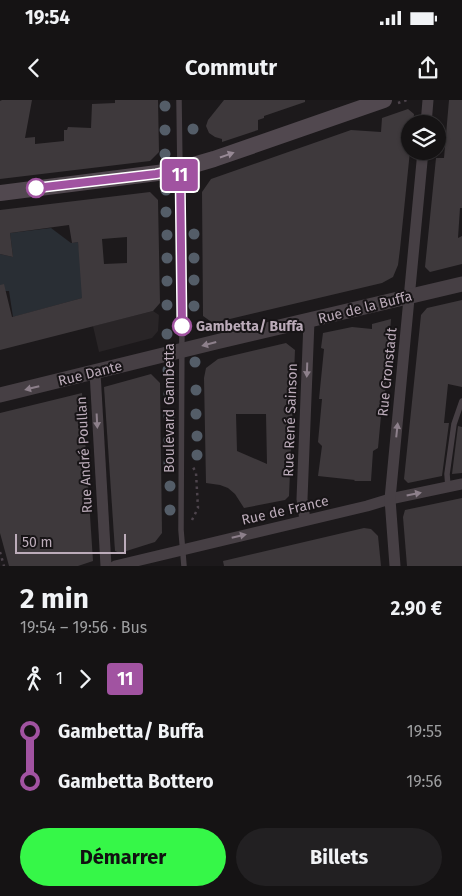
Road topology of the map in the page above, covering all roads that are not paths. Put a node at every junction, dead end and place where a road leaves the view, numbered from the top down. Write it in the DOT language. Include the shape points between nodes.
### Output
graph roads {
  1 [pos="179,100"];
  2 [pos="384,100"];
  3 [pos="428,100"];
  4 [pos="427,115"];
  5 [pos="422,160"];
  6 [pos="180,169"];
  7 [pos="0,193"];
  8 [pos="462,284"];
  9 [pos="410,296"];
  10 [pos="309,321"];
  11 [pos="181,351"];
  12 [pos="95,372"];
  13 [pos="0,395"];
  14 [pos="462,400"];
  15 [pos="462,484"];
  16 [pos="448,487"];
  17 [pos="390,499"];
  18 [pos="305,520"];
  19 [pos="183,549"];
  20 [pos="106,566"];
  21 [pos="115,566"];
  22 [pos="184,566"];
  23 [pos="395,566"];
  1 -- 6 [label="lane, Boulevard Gambetta"];
  6 -- 2 [label="main road, one-way"];
  3 -- 4 [label="street"];
  5 -- 9 [label="street, Rue Cronstadt"];
  6 -- 7 [label="main road"];
  6 -- 11 [label="lane, Boulevard Gambetta"];
  8 -- 9 [label="street, Rue de la Buffa"];
  9 -- 10 [label="street, Rue de la Buffa"];
  17 -- 9 [label="street, Rue Cronstadt, one-way"];
  10 -- 11 [label="street, Rue de la Buffa, one-way"];
  10 -- 18 [label="street, Rue René Sainson, one-way" via="302,499"];
  11 -- 12 [label="street, Rue Dante"];
  11 -- 19 [label="lane, Boulevard Gambetta"];
  12 -- 13 [label="street, Rue Dante, one-way"];
  12 -- 20 [label="street, Rue André Poullan, one-way"];
  14 -- 16 [label="lane" via="454,424"];
  15 -- 16 [label="street, Rue de France"];
  17 -- 16 [label="street, Rue de France, one-way"];
  17 -- 18 [label="street, Rue de France"];
  17 -- 23 [label="street, Rue Cronstadt"];
  19 -- 18 [label="street, Rue de France, one-way"];
  19 -- 21 [label="street, Rue de France"];
  19 -- 22 [label="lane, Boulevard Gambetta"];
}
